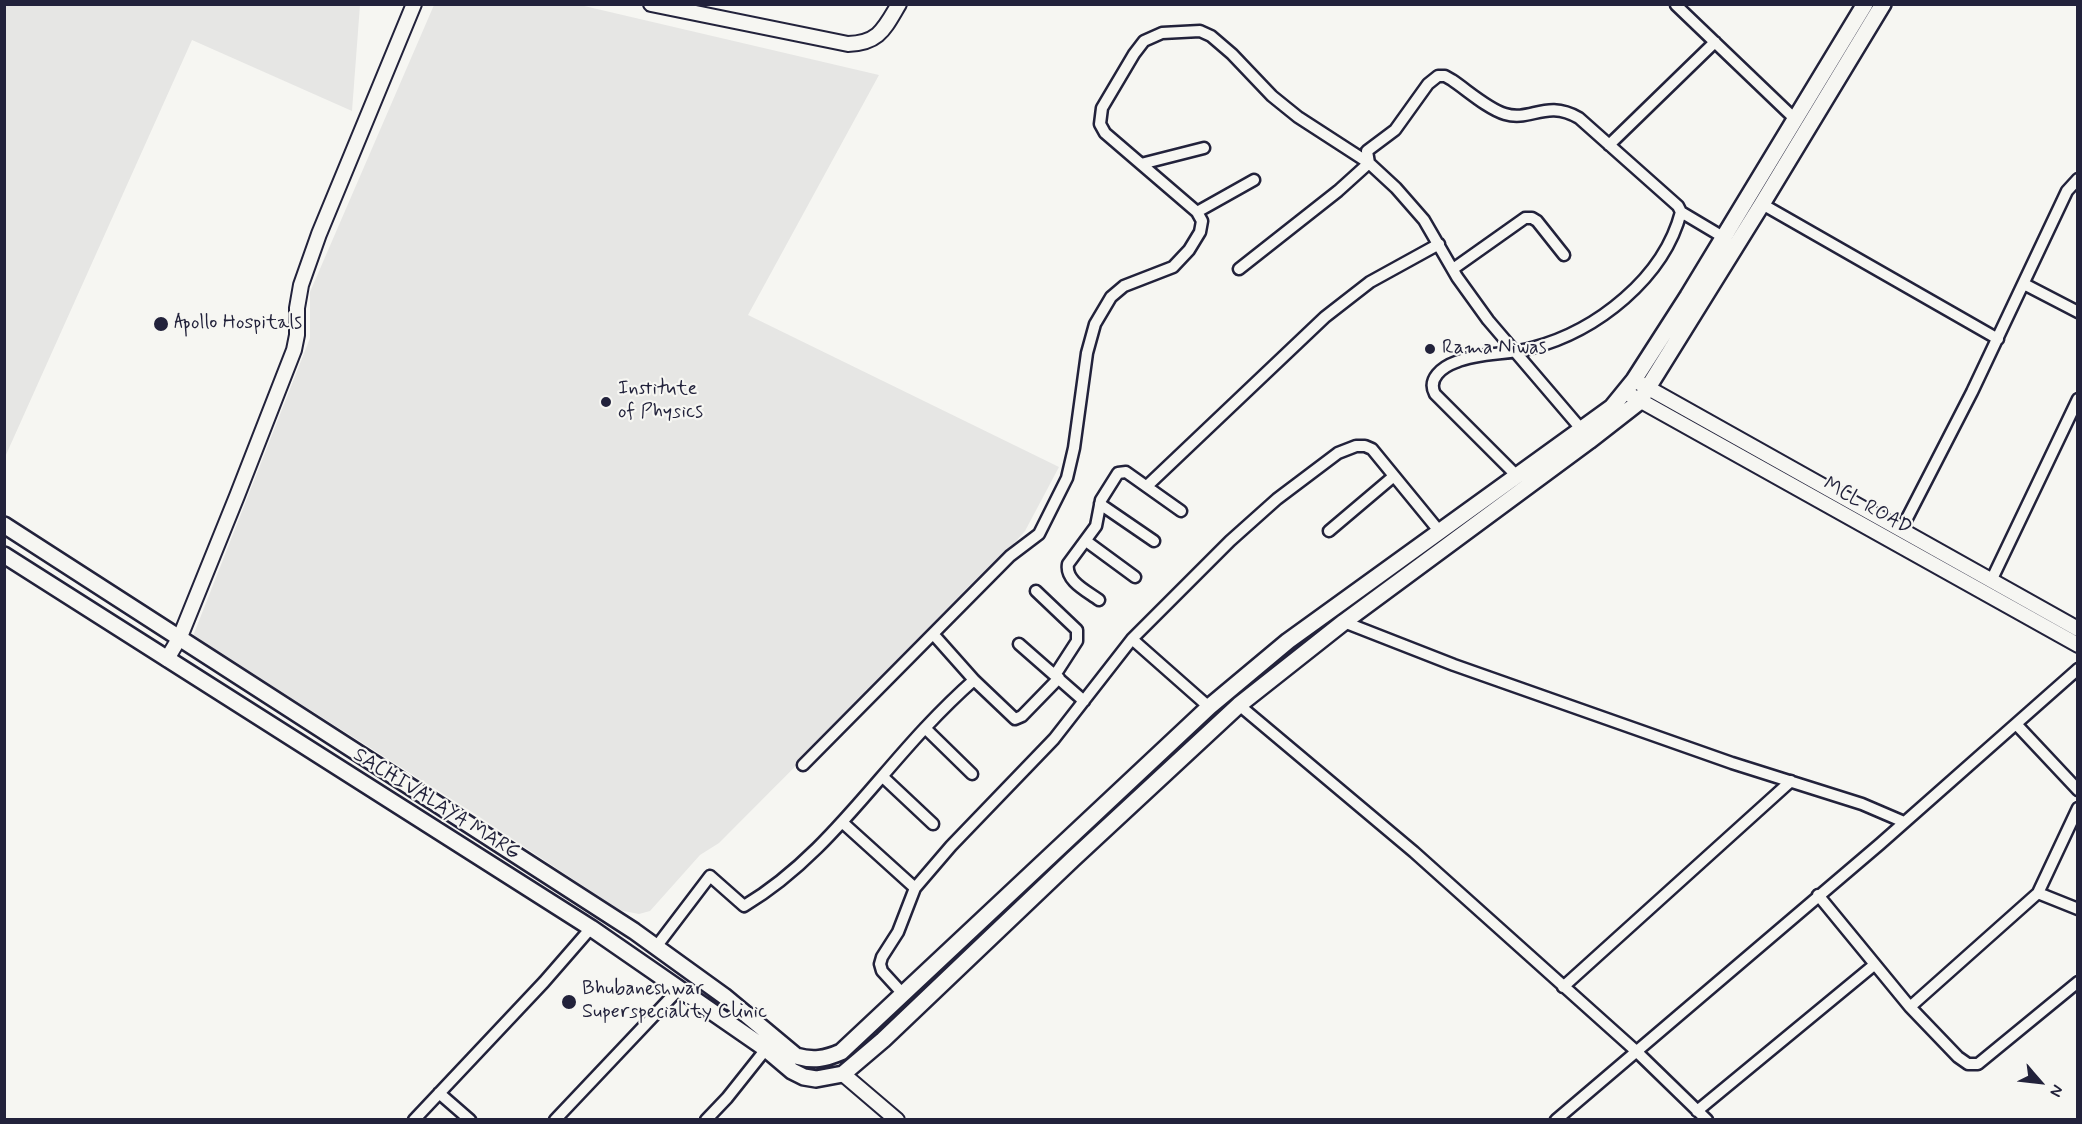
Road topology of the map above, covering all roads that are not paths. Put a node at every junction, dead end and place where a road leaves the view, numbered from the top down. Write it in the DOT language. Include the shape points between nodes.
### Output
graph roads {
  1 [pos="414,4"];
  2 [pos="651,4"];
  3 [pos="899,4"];
  4 [pos="1865,4"];
  5 [pos="1883,4"];
  6 [pos="1676,5"];
  7 [pos="1715,42"];
  8 [pos="1795,119"];
  9 [pos="1609,145"];
  10 [pos="1204,148"];
  11 [pos="1369,163"];
  12 [pos="1141,164"];
  13 [pos="2078,179"];
  14 [pos="1254,180"];
  15 [pos="1762,204"];
  16 [pos="1197,212"];
  17 [pos="1681,212"];
  18 [pos="1723,237"];
  19 [pos="1439,244"];
  20 [pos="1564,255"];
  21 [pos="1239,269"];
  22 [pos="1453,269"];
  23 [pos="2024,284"];
  24 [pos="2078,312"];
  25 [pos="1998,339"];
  26 [pos="1515,350"];
  27 [pos="1634,380"];
  28 [pos="1649,388"];
  29 [pos="1625,393"];
  30 [pos="2078,399"];
  31 [pos="1639,402"];
  32 [pos="2073,420"];
  33 [pos="1582,430"];
  34 [pos="1516,475"];
  35 [pos="1394,476"];
  36 [pos="1147,486"];
  37 [pos="1100,504"];
  38 [pos="1181,511"];
  39 [pos="4,525"];
  40 [pos="1901,530"];
  41 [pos="1329,531"];
  42 [pos="1440,532"];
  43 [pos="1086,541"];
  44 [pos="1154,541"];
  45 [pos="4,555"];
  46 [pos="1136,577"];
  47 [pos="1992,581"];
  48 [pos="1036,591"];
  49 [pos="1099,600"];
  50 [pos="1344,622"];
  51 [pos="2078,629"];
  52 [pos="934,635"];
  53 [pos="180,637"];
  54 [pos="1132,639"];
  55 [pos="1292,639"];
  56 [pos="1019,644"];
  57 [pos="2078,645"];
  58 [pos="1303,654"];
  59 [pos="167,659"];
  60 [pos="2078,669"];
  61 [pos="1057,676"];
  62 [pos="974,680"];
  63 [pos="1084,701"];
  64 [pos="1239,705"];
  65 [pos="1209,707"];
  66 [pos="2016,724"];
  67 [pos="925,728"];
  68 [pos="802,765"];
  69 [pos="972,774"];
  70 [pos="883,777"];
  71 [pos="1791,781"];
  72 [pos="2078,790"];
  73 [pos="2078,808"];
  74 [pos="842,822"];
  75 [pos="1904,822"];
  76 [pos="933,824"];
  77 [pos="915,888"];
  78 [pos="2038,893"];
  79 [pos="1818,895"];
  80 [pos="2078,909"];
  81 [pos="626,926"];
  82 [pos="591,928"];
  83 [pos="614,943"];
  84 [pos="656,947"];
  85 [pos="1874,965"];
  86 [pos="2078,982"];
  87 [pos="1563,987"];
  88 [pos="679,988"];
  89 [pos="903,994"];
  90 [pos="1910,1007"];
  91 [pos="766,1049"];
  92 [pos="1636,1052"];
  93 [pos="843,1074"];
  94 [pos="439,1093"];
  95 [pos="1697,1111"];
  96 [pos="414,1119"];
  97 [pos="470,1119"];
  98 [pos="555,1119"];
  99 [pos="706,1119"];
  100 [pos="897,1119"];
  101 [pos="1556,1119"];
  102 [pos="1707,1119"];
  1 -- 53 [label="street" via="316,244 301,285 294,350"];
  2 -- 3 [label="street" via="848,45 863,44 877,37"];
  4 -- 8 [label="main road"];
  5 -- 15 [label="main road"];
  6 -- 7 [label="street"];
  7 -- 8 [label="street"];
  7 -- 9 [label="street"];
  8 -- 18 [label="main road"];
  9 -- 11 [label="street" via="1566,111 1504,114 1452,80 1438,76 1395,130 1367,151"];
  9 -- 17 [label="street"];
  10 -- 12 [label="street"];
  11 -- 12 [label="street" via="1281,103 1232,54 1200,32 1162,33 1144,41 1102,108 1100,124 1105,133"];
  11 -- 19 [label="street" via="1424,220"];
  11 -- 21 [label="street"];
  12 -- 16 [label="street"];
  13 -- 23 [label="street" via="2067,191"];
  14 -- 16 [label="street"];
  15 -- 25 [label="street"];
  15 -- 28 [label="main road"];
  16 -- 52 [label="street" via="1202,221 1200,232 1189,250 1173,267 1124,286 1111,297 1095,324 1067,478 1039,534 1010,556"];
  17 -- 18 [label="street"];
  17 -- 26 [label="street" via="1676,232 1656,263 1613,308 1553,342"];
  18 -- 27 [label="main road"];
  19 -- 22 [label="street"];
  19 -- 36 [label="street" via="1370,282 1325,317"];
  20 -- 22 [label="street" via="1537,221 1525,218"];
  22 -- 26 [label="street" via="1488,320"];
  23 -- 24 [label="street"];
  23 -- 25 [label="street"];
  25 -- 40 [label="street"];
  26 -- 33 [label="street"];
  26 -- 34 [label="street" via="1454,362 1435,377 1431,388"];
  27 -- 28 [label="street, MCL ROAD"];
  27 -- 29 [label="main road"];
  28 -- 31 [label="main road"];
  28 -- 40 [label="street, MCL ROAD"];
  29 -- 31 [label="street, MCL ROAD"];
  29 -- 33 [label="main road"];
  30 -- 32 [label="street"];
  31 -- 50 [label="main road"];
  31 -- 57 [label="street, MCL ROAD"];
  32 -- 47 [label="street"];
  33 -- 34 [label="main road"];
  34 -- 42 [label="main road"];
  35 -- 41 [label="street"];
  35 -- 42 [label="street"];
  35 -- 54 [label="street" via="1365,446 1338,453 1238,534"];
  36 -- 37 [label="street" via="1122,471 1113,478"];
  36 -- 38 [label="street"];
  37 -- 43 [label="street" via="1096,526"];
  37 -- 44 [label="street"];
  39 -- 53 [label="main road"];
  40 -- 47 [label="street, MCL ROAD"];
  42 -- 55 [label="main road"];
  43 -- 46 [label="street"];
  43 -- 49 [label="street" via="1068,564 1067,574"];
  45 -- 59 [label="main road, SACHIVALAYA MARG"];
  47 -- 51 [label="street, MCL ROAD"];
  48 -- 61 [label="street" via="1077,630 1077,642"];
  50 -- 58 [label="main road"];
  50 -- 71 [label="street" via="1454,665"];
  52 -- 62 [label="street"];
  52 -- 68 [label="street"];
  53 -- 59 [label="street"];
  53 -- 81 [label="main road"];
  54 -- 63 [label="street"];
  54 -- 65 [label="street"];
  55 -- 58 [label="main road"];
  55 -- 65 [label="main road"];
  56 -- 61 [label="street"];
  58 -- 64 [label="main road"];
  59 -- 82 [label="main road, SACHIVALAYA MARG"];
  60 -- 66 [label="street"];
  61 -- 62 [label="street" via="1015,719"];
  61 -- 63 [label="street"];
  62 -- 67 [label="street"];
  63 -- 77 [label="street" via="1054,739"];
  64 -- 87 [label="street" via="1414,852"];
  64 -- 93 [label="main road"];
  65 -- 89 [label="main road"];
  66 -- 72 [label="street"];
  66 -- 75 [label="street"];
  67 -- 69 [label="street"];
  67 -- 70 [label="street"];
  70 -- 74 [label="street"];
  70 -- 76 [label="street"];
  71 -- 75 [label="street"];
  71 -- 87 [label="street"];
  73 -- 78 [label="street"];
  74 -- 77 [label="street"];
  74 -- 84 [label="street" via="789,873 744,906 710,876"];
  75 -- 79 [label="street"];
  77 -- 89 [label="street" via="880,964"];
  78 -- 80 [label="street"];
  78 -- 90 [label="street"];
  79 -- 85 [label="street"];
  79 -- 92 [label="street"];
  81 -- 83 [label="main road"];
  81 -- 84 [label="main road"];
  82 -- 83 [label="main road, SACHIVALAYA MARG"];
  82 -- 94 [label="street"];
  83 -- 88 [label="main road, SACHIVALAYA MARG"];
  84 -- 89 [label="main road" via="724,996 796,1056 808,1059 825,1059 840,1052"];
  85 -- 90 [label="street"];
  85 -- 95 [label="street"];
  86 -- 90 [label="street" via="1978,1064 1968,1064 1958,1057"];
  87 -- 92 [label="street"];
  88 -- 91 [label="main road, SACHIVALAYA MARG"];
  88 -- 98 [label="street"];
  91 -- 93 [label="main road, SACHIVALAYA MARG" via="804,1077"];
  91 -- 99 [label="street"];
  92 -- 95 [label="street"];
  92 -- 101 [label="street"];
  93 -- 100 [label="street"];
  94 -- 96 [label="street"];
  94 -- 97 [label="street"];
  95 -- 102 [label="street"];
}
